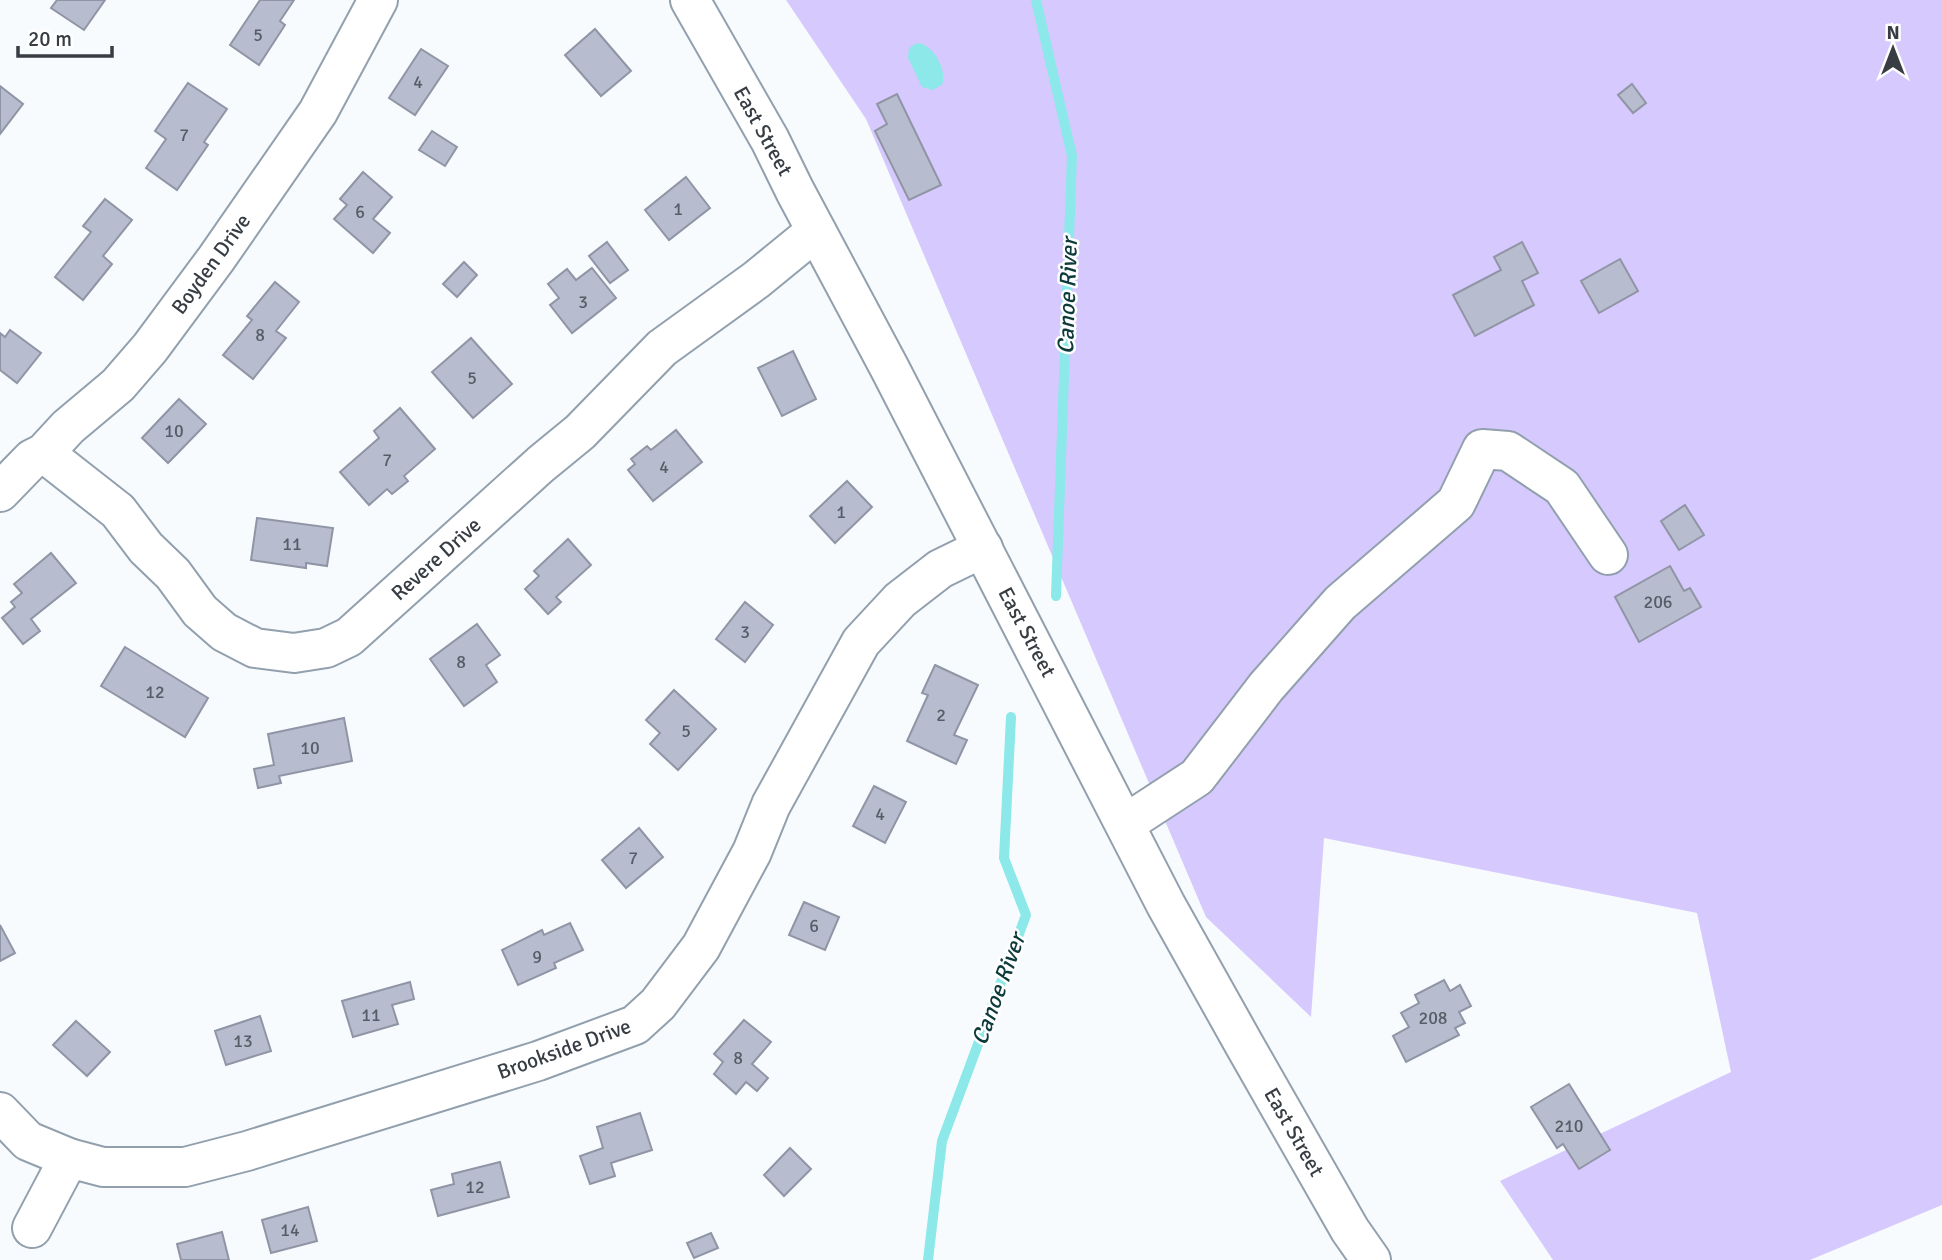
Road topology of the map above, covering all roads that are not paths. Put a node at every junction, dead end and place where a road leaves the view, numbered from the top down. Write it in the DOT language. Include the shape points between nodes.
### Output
graph roads {
  1 [pos="378,0"];
  2 [pos="690,0"];
  3 [pos="816,231"];
  4 [pos="44,453"];
  5 [pos="0,492"];
  6 [pos="983,548"];
  7 [pos="1608,555"];
  8 [pos="1125,824"];
  9 [pos="0,1112"];
  10 [pos="69,1158"];
  11 [pos="32,1228"];
  12 [pos="1371,1260"];
  1 -- 4 [label="street, Boyden Drive" via="318,112 216,259 118,385"];
  2 -- 3 [label="street, East Street"];
  3 -- 4 [label="street, Revere Drive" via="662,348 580,432 349,637 326,648 294,653 255,648 224,632 118,511"];
  3 -- 6 [label="street, East Street"];
  4 -- 5 [label="street, Boyden Drive"];
  6 -- 8 [label="street, East Street"];
  6 -- 10 [label="street, Brookside Drive" via="940,569 901,600 861,642 771,805 752,852 701,947 658,1004 635,1025 525,1065 185,1167 103,1167"];
  7 -- 8 [label="street" via="1562,488 1508,451 1482,449 1456,503 1340,603 1266,687 1197,777"];
  8 -- 12 [label="street, East Street" via="1245,1046"];
  9 -- 10 [label="street, Brookside Drive" via="28,1141"];
  10 -- 11 [label="street"];
}
